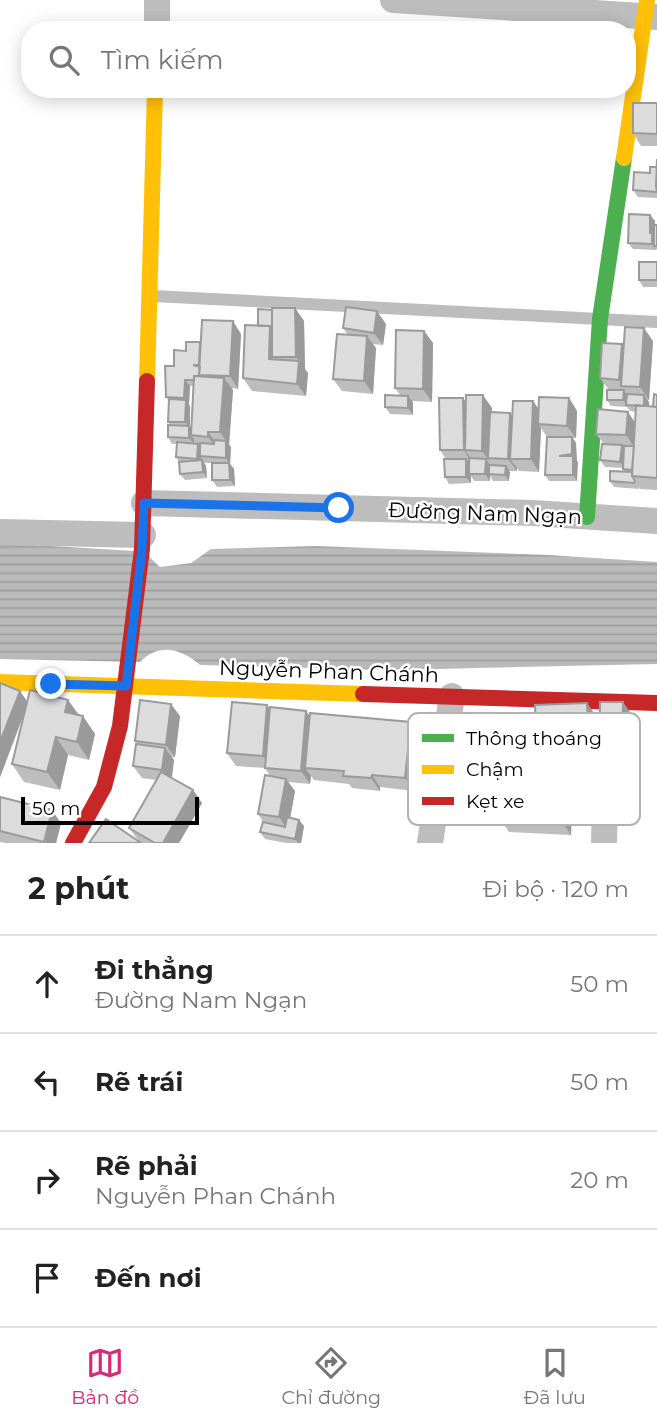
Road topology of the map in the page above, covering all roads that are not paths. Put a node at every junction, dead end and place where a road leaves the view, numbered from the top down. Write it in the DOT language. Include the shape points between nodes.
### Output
graph roads {
  1 [pos="158,0"];
  2 [pos="393,0"];
  3 [pos="650,11"];
  4 [pos="157,21"];
  5 [pos="636,97"];
  6 [pos="155,98"];
  7 [pos="636,98"];
  8 [pos="150,296"];
  9 [pos="600,319"];
  10 [pos="657,322"];
  11 [pos="144,503"];
  12 [pos="587,517"];
  13 [pos="657,521"];
  14 [pos="0,532"];
  15 [pos="142,542"];
  16 [pos="0,682"];
  17 [pos="126,686"];
  18 [pos="452,696"];
  19 [pos="607,701"];
  20 [pos="657,703"];
  21 [pos="449,713"];
  22 [pos="607,713"];
  23 [pos="433,825"];
  24 [pos="604,825"];
  25 [pos="73,843"];
  26 [pos="430,843"];
  27 [pos="604,843"];
  1 -- 4 [label="street"];
  2 -- 3 [label="street"];
  3 -- 5 [label="street"];
  6 -- 8 [label="street"];
  7 -- 9 [label="street"];
  8 -- 9 [label="lane"];
  8 -- 11 [label="street"];
  9 -- 10 [label="lane"];
  9 -- 12 [label="street"];
  11 -- 12 [label="street, Đường Nam Ngạn"];
  11 -- 15 [label="street"];
  12 -- 13 [label="street, Đường Nam Ngạn"];
  14 -- 15 [label="street"];
  15 -- 17 [label="street"];
  16 -- 17 [label="street, Nguyễn Phan Chánh"];
  17 -- 18 [label="street, Nguyễn Phan Chánh"];
  17 -- 25 [label="street" via="104,787"];
  18 -- 19 [label="street, Nguyễn Phan Chánh"];
  18 -- 21 [label="street"];
  19 -- 20 [label="street, Nguyễn Phan Chánh"];
  19 -- 22 [label="street"];
  23 -- 26 [label="street"];
  24 -- 27 [label="street"];
}
